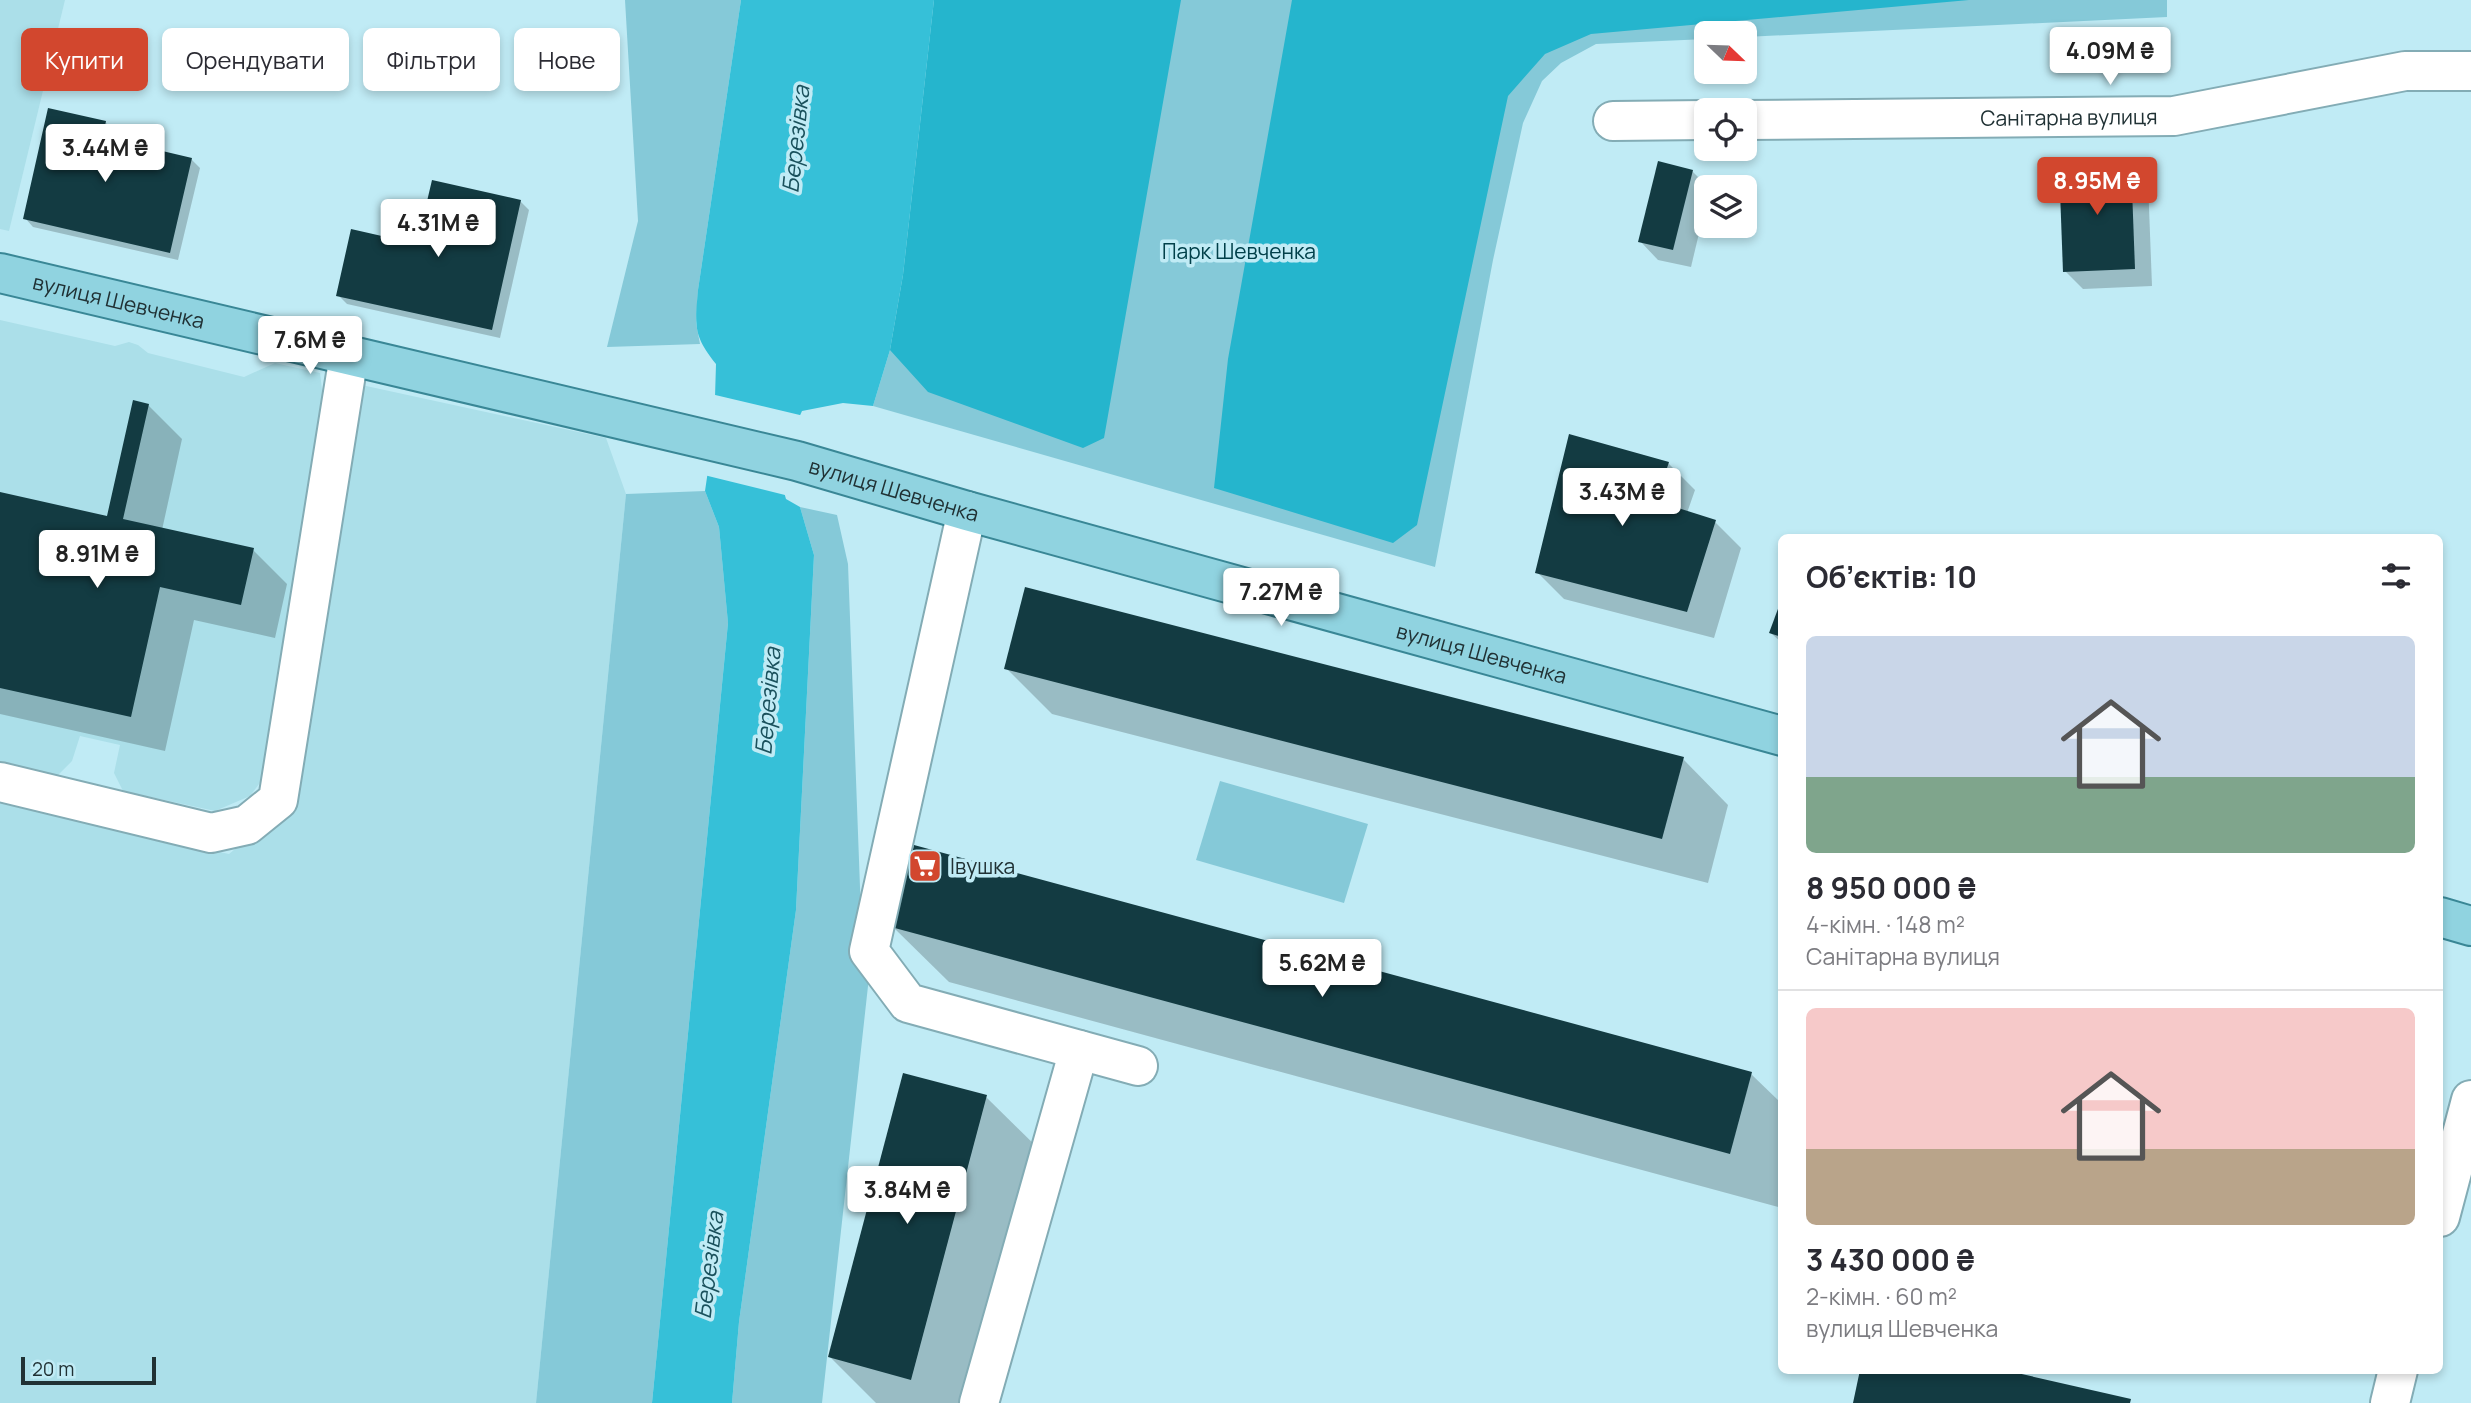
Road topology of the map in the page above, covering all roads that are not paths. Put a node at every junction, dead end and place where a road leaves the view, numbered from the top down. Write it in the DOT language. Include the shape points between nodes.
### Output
graph roads {
  1 [pos="2471,71"];
  2 [pos="1694,120"];
  3 [pos="1757,120"];
  4 [pos="1613,121"];
  5 [pos="0,273"];
  6 [pos="349,355"];
  7 [pos="967,511"];
  8 [pos="1778,735"];
  9 [pos="0,782"];
  10 [pos="2443,919"];
  11 [pos="2471,926"];
  12 [pos="1079,1050"];
  13 [pos="1138,1066"];
  14 [pos="2471,1100"];
  15 [pos="2443,1206"];
  16 [pos="2398,1374"];
  17 [pos="979,1403"];
  18 [pos="2390,1403"];
  1 -- 3 [label="street, Санітарна вулиця" via="2405,71 2174,117"];
  2 -- 4 [label="street"];
  5 -- 6 [label="main road, вулиця Шевченка"];
  6 -- 7 [label="main road, вулиця Шевченка" via="797,461"];
  6 -- 9 [label="street" via="278,800 247,825 211,833"];
  7 -- 8 [label="main road, вулиця Шевченка"];
  7 -- 12 [label="street" via="869,951 908,1003"];
  10 -- 11 [label="main road"];
  12 -- 13 [label="street"];
  12 -- 17 [label="street"];
  14 -- 15 [label="street"];
  16 -- 18 [label="street"];
}
